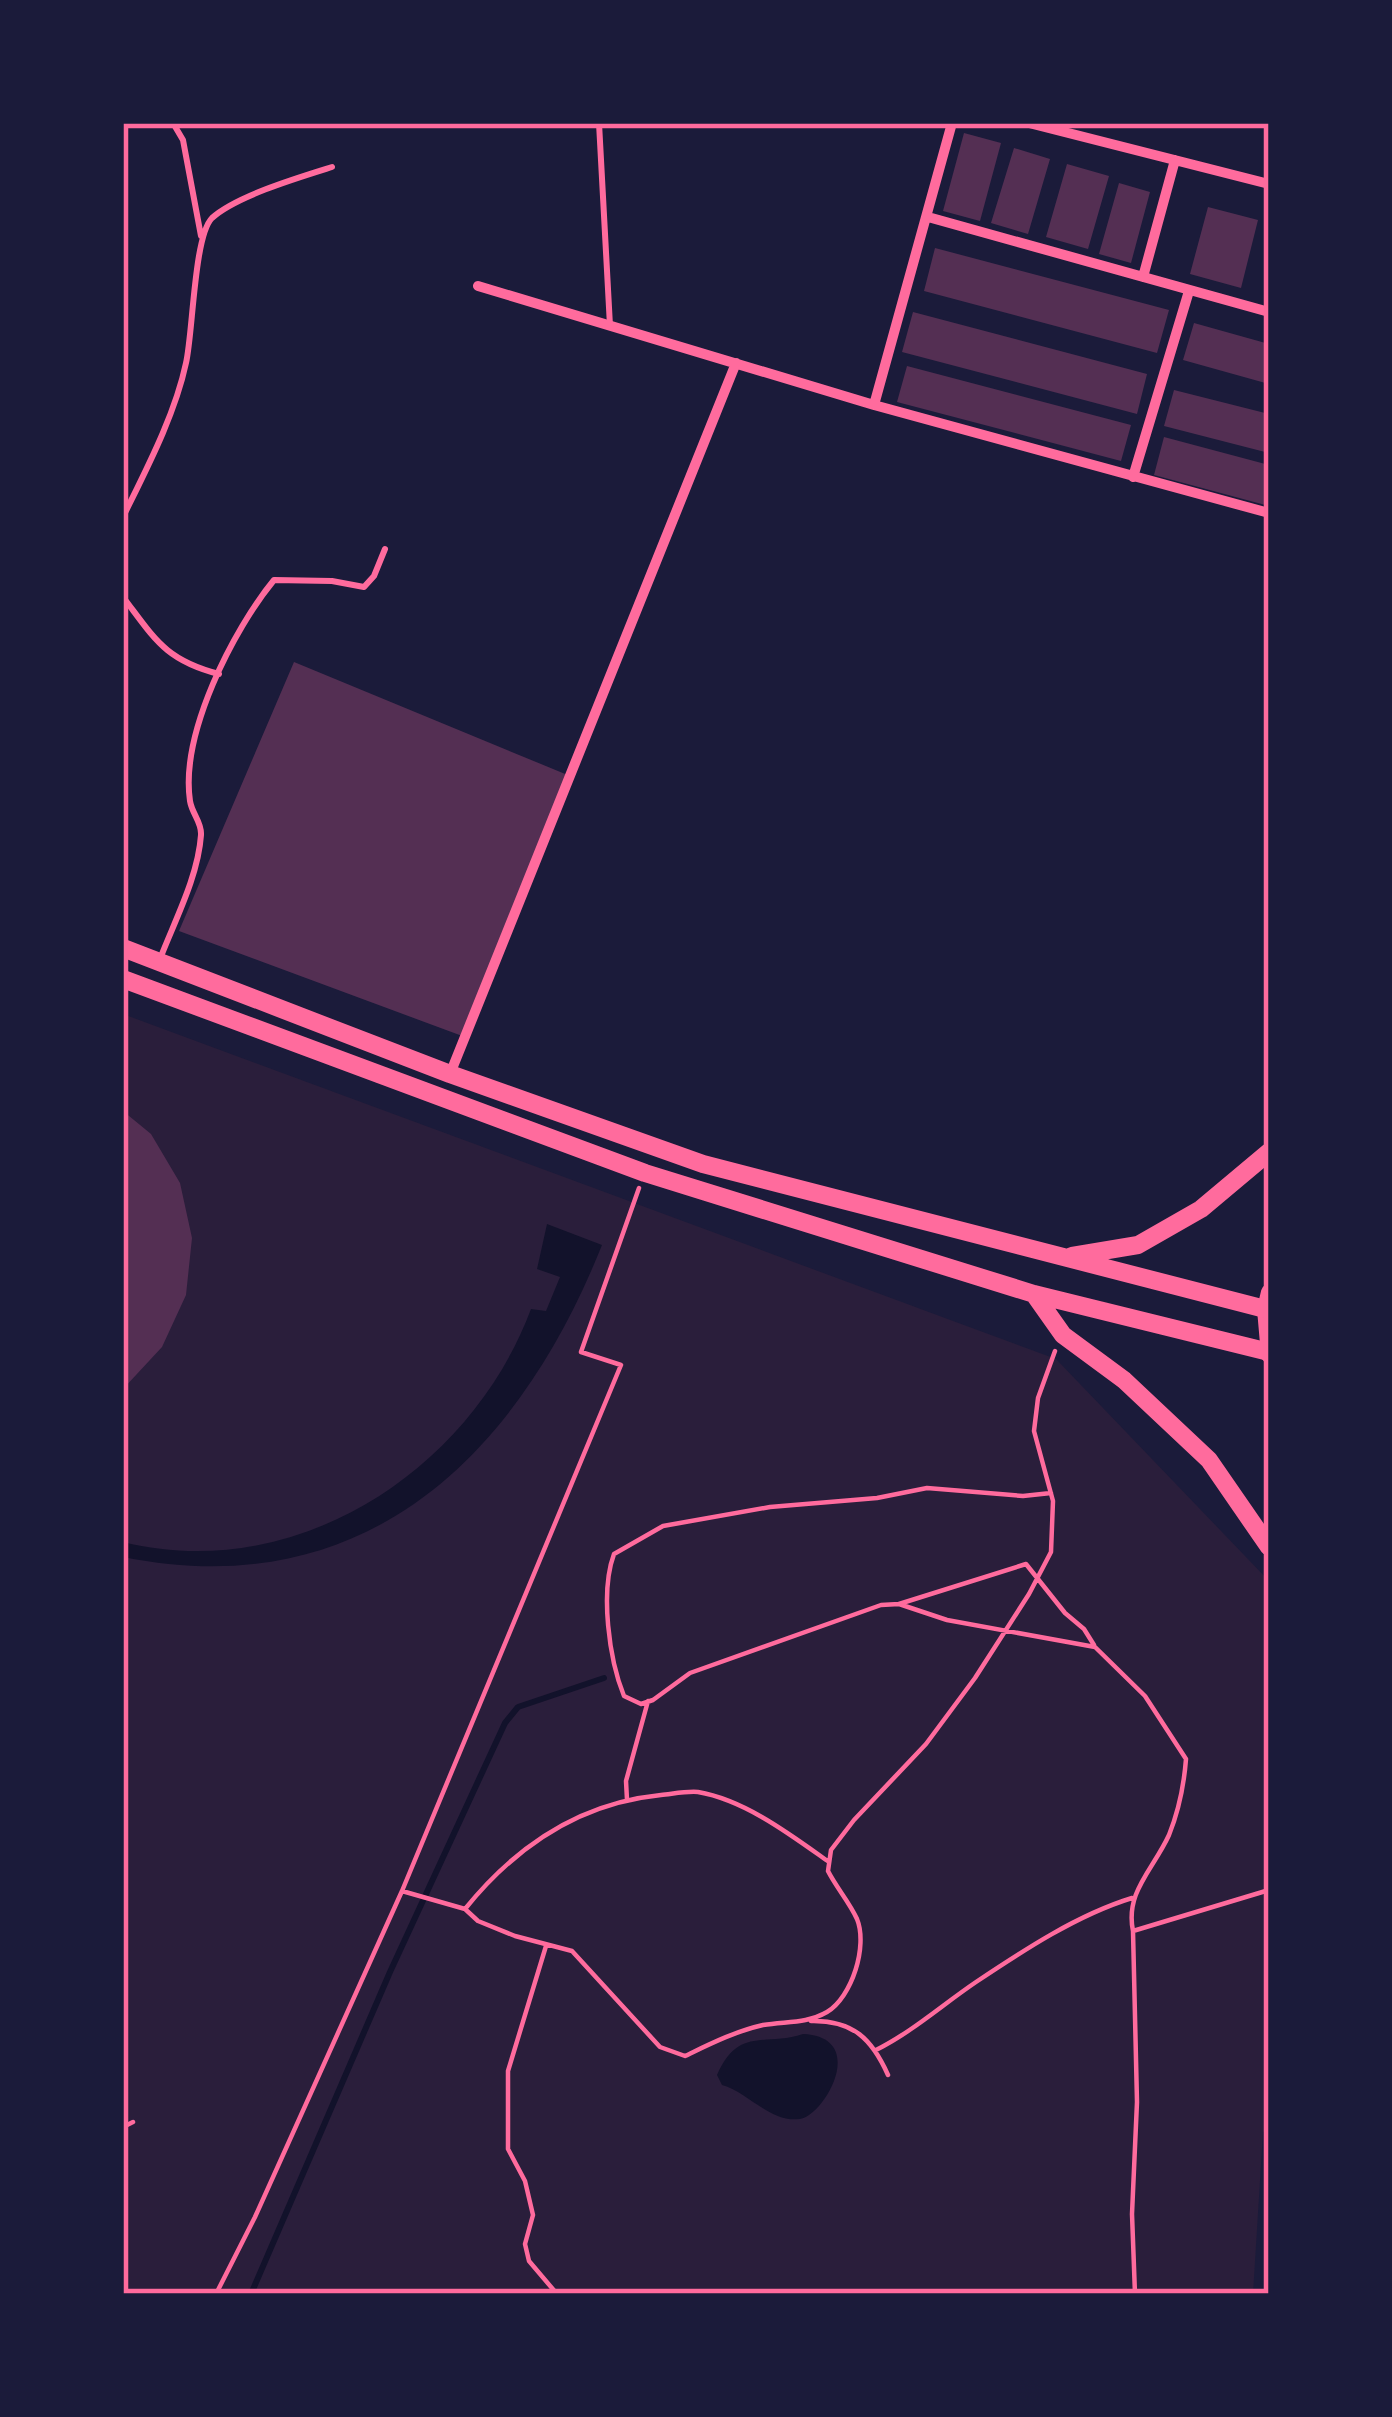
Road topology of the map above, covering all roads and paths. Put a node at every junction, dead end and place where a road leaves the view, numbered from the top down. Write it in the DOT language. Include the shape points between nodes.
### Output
graph roads {
  1 [pos="173,123"];
  2 [pos="599,123"];
  3 [pos="952,123"];
  4 [pos="1029,123"];
  5 [pos="1175,160"];
  6 [pos="332,167"];
  7 [pos="1269,184"];
  8 [pos="928,217"];
  9 [pos="201,240"];
  10 [pos="1143,277"];
  11 [pos="478,286"];
  12 [pos="1189,290"];
  13 [pos="1269,312"];
  14 [pos="610,326"];
  15 [pos="736,364"];
  16 [pos="874,405"];
  17 [pos="1132,477"];
  18 [pos="1269,513"];
  19 [pos="123,518"];
  20 [pos="385,549"];
  21 [pos="123,597"];
  22 [pos="219,674"];
  23 [pos="123,949"];
  24 [pos="159,962"];
  25 [pos="123,979"];
  26 [pos="450,1074"];
  27 [pos="1269,1152"];
  28 [pos="644,1173"];
  29 [pos="1060,1258"];
  30 [pos="1034,1294"];
  31 [pos="1268,1303"];
  32 [pos="1063,1335"];
  33 [pos="1269,1353"];
  34 [pos="1051,1493"];
  35 [pos="1269,1547"];
  36 [pos="1037,1575"];
  37 [pos="898,1604"];
  38 [pos="1006,1632"];
  39 [pos="1095,1647"];
  40 [pos="648,1702"];
  41 [pos="627,1800"];
  42 [pos="829,1862"];
  43 [pos="1269,1890"];
  44 [pos="402,1891"];
  45 [pos="1132,1898"];
  46 [pos="465,1909"];
  47 [pos="1133,1931"];
  48 [pos="546,1946"];
  49 [pos="806,2021"];
  50 [pos="876,2050"];
  51 [pos="888,2075"];
  52 [pos="133,2122"];
  53 [pos="123,2127"];
  54 [pos="216,2294"];
  55 [pos="557,2294"];
  56 [pos="1135,2294"];
  1 -- 9 [label="lane"];
  2 -- 14 [label="lane"];
  3 -- 8 [label="street"];
  4 -- 5 [label="street"];
  5 -- 7 [label="street"];
  5 -- 10 [label="street"];
  6 -- 9 [label="lane" via="240,202 211,220"];
  8 -- 10 [label="street"];
  8 -- 16 [label="street"];
  9 -- 19 [label="lane" via="186,364 157,452"];
  10 -- 12 [label="street"];
  11 -- 14 [label="street"];
  12 -- 13 [label="street"];
  12 -- 17 [label="street"];
  14 -- 15 [label="street"];
  15 -- 16 [label="street"];
  15 -- 26 [label="street"];
  16 -- 17 [label="street"];
  17 -- 18 [label="street"];
  20 -- 22 [label="lane" via="364,587 274,580 249,610"];
  21 -- 22 [label="lane" via="174,658"];
  22 -- 24 [label="lane" via="197,718 190,802 202,829 197,859"];
  23 -- 24 [label="highway"];
  24 -- 26 [label="highway"];
  25 -- 28 [label="highway"];
  26 -- 29 [label="highway" via="704,1164"];
  27 -- 29 [label="highway" via="1201,1209 1138,1245"];
  28 -- 30 [label="highway"];
  28 -- 44 [label="path" via="580,1352 621,1365"];
  29 -- 31 [label="highway"];
  30 -- 32 [label="highway"];
  30 -- 33 [label="highway"];
  31 -- 33 [label="main road"];
  32 -- 34 [label="path" via="1046,1369 1034,1431"];
  32 -- 35 [label="highway" via="1209,1460"];
  34 -- 36 [label="path" via="1051,1552"];
  34 -- 40 [label="path" via="927,1488 663,1526 614,1554 605,1577 613,1670 624,1696"];
  36 -- 37 [label="path" via="1025,1564"];
  36 -- 38 [label="path"];
  36 -- 39 [label="path"];
  37 -- 38 [label="path"];
  37 -- 40 [label="path" via="690,1673"];
  38 -- 39 [label="path"];
  38 -- 42 [label="path"];
  39 -- 45 [label="path" via="1144,1696 1186,1759 1170,1832"];
  40 -- 41 [label="path"];
  41 -- 42 [label="path" via="696,1792 739,1806"];
  41 -- 46 [label="path" via="568,1821 523,1849"];
  42 -- 49 [label="path" via="858,1921 861,1949 832,2009"];
  43 -- 47 [label="path"];
  44 -- 46 [label="path"];
  44 -- 54 [label="path"];
  45 -- 47 [label="path"];
  45 -- 50 [label="path" via="977,1981"];
  46 -- 48 [label="path"];
  47 -- 56 [label="path"];
  48 -- 49 [label="path" via="572,1951 660,2047 685,2056 764,2025"];
  48 -- 55 [label="path" via="508,2072 508,2149 533,2215 525,2244 530,2261"];
  49 -- 50 [label="path" via="843,2024"];
  50 -- 51 [label="path"];
  52 -- 53 [label="path"];
}
